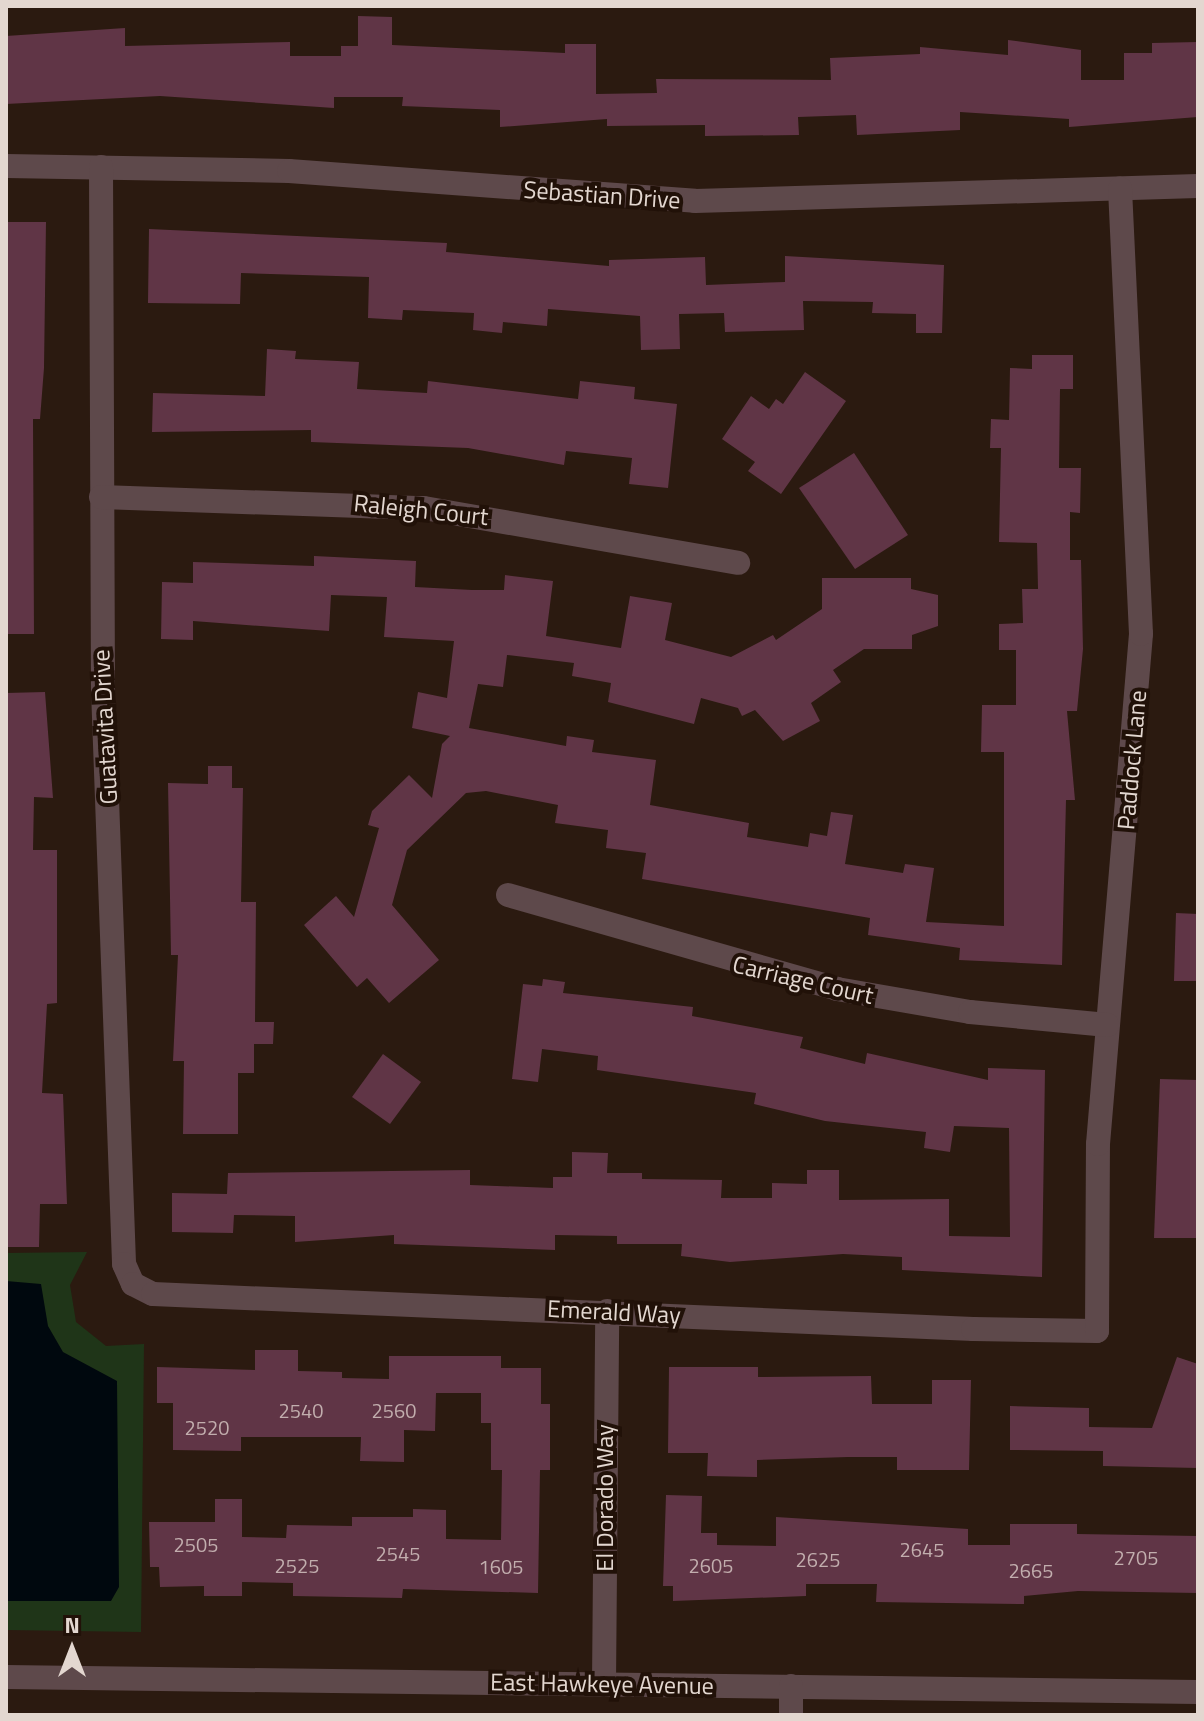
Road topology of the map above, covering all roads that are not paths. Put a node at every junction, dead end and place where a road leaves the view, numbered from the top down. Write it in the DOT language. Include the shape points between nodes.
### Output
graph roads {
  1 [pos="6,166"];
  2 [pos="101,167"];
  3 [pos="1198,186"];
  4 [pos="1120,188"];
  5 [pos="101,497"];
  6 [pos="738,563"];
  7 [pos="508,895"];
  8 [pos="1107,1025"];
  9 [pos="133,1284"];
  10 [pos="607,1311"];
  11 [pos="1097,1331"];
  12 [pos="6,1677"];
  13 [pos="604,1684"];
  14 [pos="791,1686"];
  15 [pos="1198,1692"];
  16 [pos="1113,1703"];
  17 [pos="791,1715"];
  1 -- 2 [label="street, Sebastian Drive"];
  2 -- 4 [label="street, Sebastian Drive" via="289,171 695,201"];
  2 -- 5 [label="street, Guatavita Drive"];
  3 -- 4 [label="street, Sebastian Drive"];
  4 -- 8 [label="street, Paddock Lane" via="1141,634"];
  5 -- 6 [label="street, Raleigh Court" via="424,508"];
  5 -- 9 [label="street, Guatavita Drive" via="124,1264"];
  7 -- 8 [label="street, Carriage Court" via="713,959 859,993"];
  8 -- 11 [label="street, Paddock Lane"];
  9 -- 10 [label="street, Emerald Way" via="153,1294"];
  10 -- 11 [label="street, Emerald Way"];
  10 -- 13 [label="street, El Dorado Way"];
  12 -- 13 [label="street, East Hawkeye Avenue"];
  13 -- 14 [label="street, East Hawkeye Avenue"];
  14 -- 16 [label="street, East Hawkeye Avenue"];
  14 -- 17 [label="street"];
  15 -- 16 [label="street, East Hawkeye Avenue"];
}
